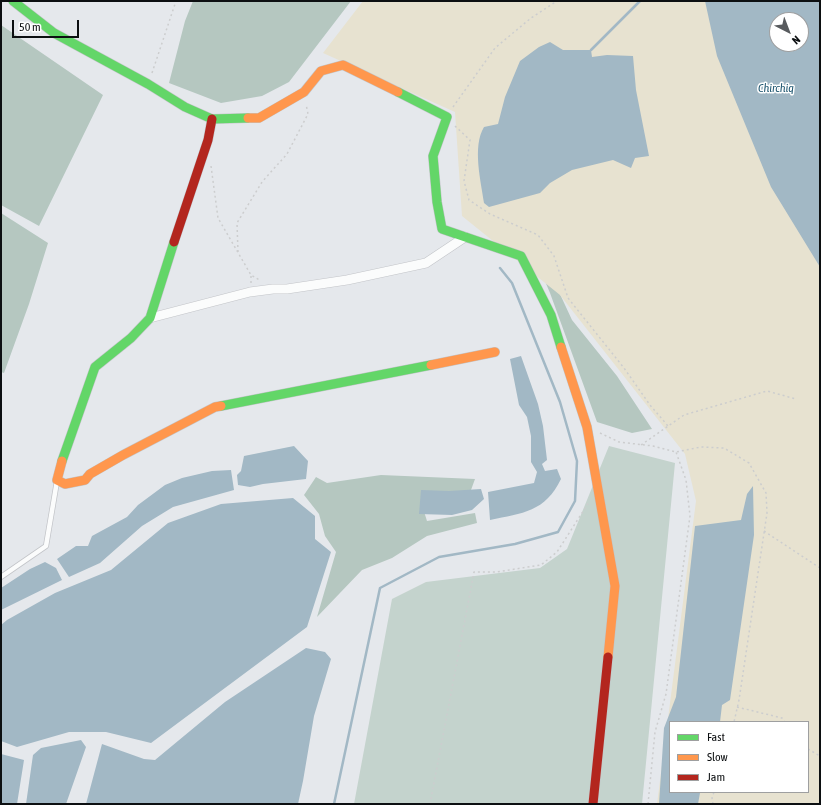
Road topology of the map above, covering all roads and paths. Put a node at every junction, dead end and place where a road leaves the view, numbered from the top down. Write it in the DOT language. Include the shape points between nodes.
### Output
graph roads {
  1 [pos="12,1"];
  2 [pos="176,1"];
  3 [pos="556,1"];
  4 [pos="148,84"];
  5 [pos="304,92"];
  6 [pos="447,117"];
  7 [pos="212,119"];
  8 [pos="211,166"];
  9 [pos="464,237"];
  10 [pos="238,252"];
  11 [pos="273,289"];
  12 [pos="150,318"];
  13 [pos="495,352"];
  14 [pos="796,399"];
  15 [pos="668,426"];
  16 [pos="587,427"];
  17 [pos="641,445"];
  18 [pos="676,452"];
  19 [pos="57,480"];
  20 [pos="590,501"];
  21 [pos="764,531"];
  22 [pos="820,568"];
  23 [pos="1,577"];
  24 [pos="737,707"];
  25 [pos="734,721"];
  26 [pos="784,721"];
  27 [pos="809,750"];
  28 [pos="820,756"];
  29 [pos="714,793"];
  30 [pos="430,804"];
  31 [pos="593,804"];
  32 [pos="648,804"];
  33 [pos="713,804"];
  1 -- 4 [label="street" via="54,33"];
  2 -- 4 [label="path"];
  3 -- 6 [label="path" via="495,48"];
  4 -- 7 [label="street" via="185,107"];
  5 -- 6 [label="street" via="321,71 343,65"];
  5 -- 7 [label="street" via="259,118"];
  5 -- 10 [label="path" via="308,114 287,154 262,182 237,223"];
  6 -- 9 [label="street" via="433,156 437,202 442,229"];
  6 -- 15 [label="path" via="470,140 464,181 468,200 490,214 538,235 554,256 568,298"];
  7 -- 12 [label="street" via="208,140"];
  8 -- 10 [label="path" via="218,218"];
  9 -- 11 [label="street" via="426,263 348,280"];
  9 -- 16 [label="street" via="521,256 551,316"];
  10 -- 11 [label="path" via="251,275"];
  11 -- 12 [label="street" via="250,292"];
  12 -- 19 [label="street" via="131,338 95,367"];
  13 -- 19 [label="street" via="215,407 123,455 84,480 64,484"];
  14 -- 15 [label="path" via="767,390 684,415"];
  15 -- 17 [label="path"];
  16 -- 17 [label="path" via="619,442"];
  16 -- 31 [label="street" via="615,586"];
  17 -- 18 [label="path"];
  18 -- 21 [label="path" via="700,447 724,448 749,463 766,493 767,513"];
  18 -- 32 [label="path" via="686,480 690,516 666,694 656,732"];
  19 -- 23 [label="lane" via="46,546"];
  20 -- 30 [label="path" via="557,552 541,565 496,572 474,572"];
  21 -- 22 [label="path"];
  21 -- 24 [label="path"];
  24 -- 25 [label="path"];
  24 -- 26 [label="path" via="782,718"];
  27 -- 28 [label="path"];
  29 -- 33 [label="path"];
}
